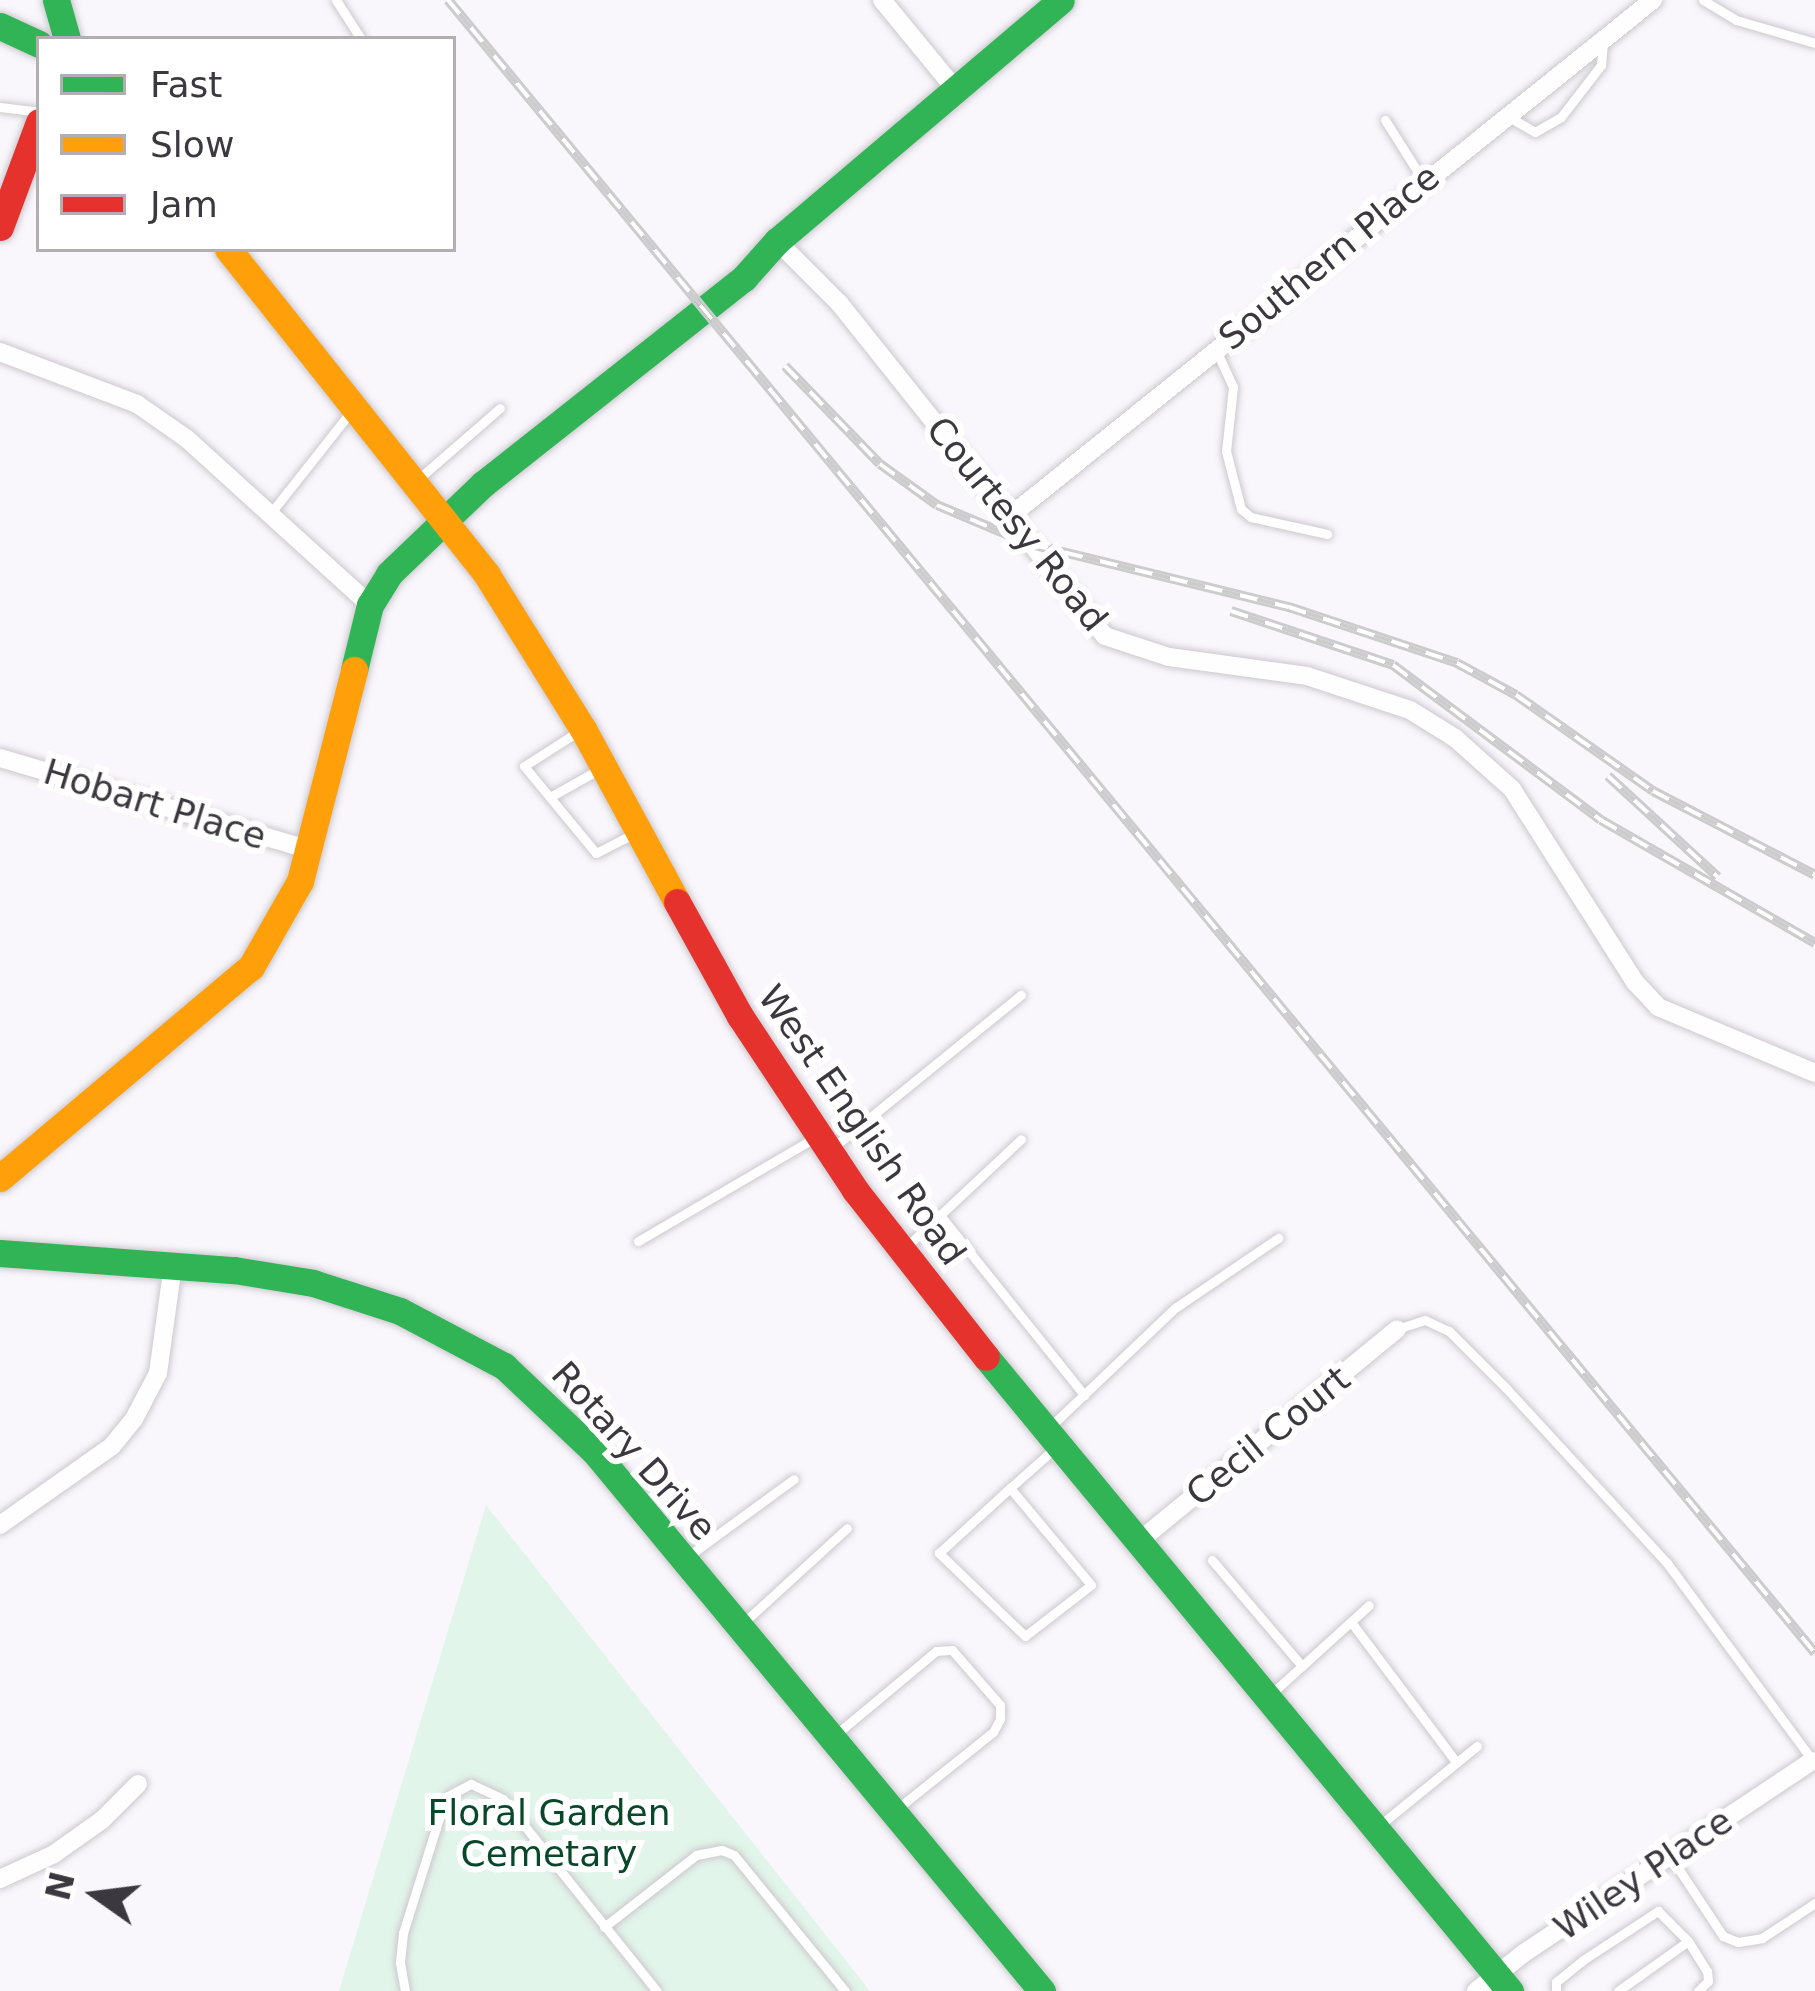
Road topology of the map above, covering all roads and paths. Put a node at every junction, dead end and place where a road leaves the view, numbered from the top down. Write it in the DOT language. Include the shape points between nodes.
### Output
graph roads {
  1 [pos="56,0"];
  2 [pos="336,0"];
  3 [pos="882,0"];
  4 [pos="1060,0"];
  5 [pos="1653,0"];
  6 [pos="1703,0"];
  7 [pos="0,26"];
  8 [pos="66,36"];
  9 [pos="359,36"];
  10 [pos="1602,36"];
  11 [pos="36,43"];
  12 [pos="1815,43"];
  13 [pos="1568,63"];
  14 [pos="1586,87"];
  15 [pos="955,89"];
  16 [pos="0,107"];
  17 [pos="36,112"];
  18 [pos="1505,113"];
  19 [pos="1385,120"];
  20 [pos="36,130"];
  21 [pos="1423,180"];
  22 [pos="0,226"];
  23 [pos="777,241"];
  24 [pos="230,252"];
  25 [pos="1216,350"];
  26 [pos="0,352"];
  27 [pos="356,405"];
  28 [pos="500,408"];
  29 [pos="416,481"];
  30 [pos="270,514"];
  31 [pos="1009,517"];
  32 [pos="448,521"];
  33 [pos="1327,534"];
  34 [pos="370,604"];
  35 [pos="583,728"];
  36 [pos="0,758"];
  37 [pos="604,766"];
  38 [pos="550,796"];
  39 [pos="639,831"];
  40 [pos="310,850"];
  41 [pos="1021,995"];
  42 [pos="1815,1073"];
  43 [pos="1021,1139"];
  44 [pos="824,1143"];
  45 [pos="0,1178"];
  46 [pos="940,1215"];
  47 [pos="1278,1238"];
  48 [pos="638,1240"];
  49 [pos="902,1251"];
  50 [pos="0,1253"];
  51 [pos="173,1265"];
  52 [pos="1397,1329"];
  53 [pos="1084,1394"];
  54 [pos="1052,1438"];
  55 [pos="794,1479"];
  56 [pos="1010,1488"];
  57 [pos="0,1525"];
  58 [pos="847,1528"];
  59 [pos="1138,1542"];
  60 [pos="684,1559"];
  61 [pos="1212,1560"];
  62 [pos="1369,1605"];
  63 [pos="1351,1622"];
  64 [pos="742,1624"];
  65 [pos="1302,1666"];
  66 [pos="1267,1698"];
  67 [pos="834,1736"];
  68 [pos="1477,1746"];
  69 [pos="1457,1762"];
  70 [pos="1814,1762"];
  71 [pos="138,1784"];
  72 [pos="895,1811"];
  73 [pos="1376,1829"];
  74 [pos="1670,1856"];
  75 [pos="0,1879"];
  76 [pos="1815,1903"];
  77 [pos="604,1928"];
  78 [pos="1688,1941"];
  79 [pos="1494,1986"];
  80 [pos="405,1991"];
  81 [pos="657,1991"];
  82 [pos="845,1991"];
  83 [pos="1042,1991"];
  84 [pos="1556,1991"];
  85 [pos="1618,1991"];
  86 [pos="1698,1991"];
  1 -- 8 [label="street"];
  2 -- 9 [label="lane"];
  3 -- 15 [label="street"];
  4 -- 15 [label="street"];
  5 -- 10 [label="street, Southern Place"];
  6 -- 12 [label="lane" via="1736,20"];
  7 -- 11 [label="street"];
  10 -- 13 [label="street, Southern Place"];
  10 -- 14 [label="lane" via="1605,56"];
  13 -- 14 [label="lane"];
  13 -- 18 [label="street, Southern Place"];
  14 -- 18 [label="lane" via="1535,132"];
  15 -- 23 [label="street"];
  16 -- 17 [label="lane"];
  18 -- 21 [label="street, Southern Place"];
  19 -- 21 [label="lane"];
  20 -- 22 [label="street"];
  21 -- 25 [label="street, Southern Place"];
  23 -- 31 [label="street, Courtesy Road" via="839,303"];
  23 -- 32 [label="street" via="744,278 483,484"];
  24 -- 27 [label="street, West English Road"];
  25 -- 31 [label="street, Southern Place"];
  25 -- 33 [label="lane" via="1233,387 1226,451 1241,508"];
  26 -- 30 [label="street" via="137,404"];
  27 -- 29 [label="street, West English Road"];
  27 -- 30 [label="lane"];
  28 -- 29 [label="lane"];
  29 -- 32 [label="street, West English Road"];
  30 -- 34 [label="street"];
  31 -- 42 [label="street, Courtesy Road" via="1105,635 1169,658 1366,691 1455,738 1512,789 1658,1007"];
  32 -- 34 [label="street" via="389,574"];
  32 -- 35 [label="street, West English Road"];
  34 -- 40 [label="street"];
  35 -- 37 [label="street, West English Road"];
  35 -- 38 [label="lane" via="524,766"];
  36 -- 40 [label="street, Hobart Place"];
  37 -- 38 [label="lane"];
  37 -- 39 [label="street, West English Road"];
  38 -- 39 [label="lane" via="596,853"];
  39 -- 44 [label="street, West English Road" via="740,1016"];
  40 -- 45 [label="street" via="251,967"];
  41 -- 44 [label="lane"];
  43 -- 46 [label="lane"];
  44 -- 48 [label="lane"];
  44 -- 49 [label="street, West English Road"];
  46 -- 49 [label="lane"];
  46 -- 53 [label="lane"];
  47 -- 53 [label="lane" via="1175,1308"];
  49 -- 54 [label="street, West English Road"];
  50 -- 51 [label="street, Rotary Drive"];
  51 -- 57 [label="street" via="158,1373 134,1419 112,1446"];
  51 -- 60 [label="street, Rotary Drive" via="314,1283 470,1344 560,1414"];
  52 -- 59 [label="street, Cecil Court"];
  52 -- 70 [label="lane" via="1425,1319 1449,1331 1506,1388 1667,1563"];
  53 -- 54 [label="lane"];
  54 -- 56 [label="lane"];
  54 -- 59 [label="street, West English Road"];
  55 -- 60 [label="lane"];
  56 -- 56 [label="lane" via="938,1552 1024,1636 1091,1585"];
  58 -- 64 [label="lane"];
  59 -- 66 [label="street, West English Road"];
  60 -- 64 [label="street, Rotary Drive"];
  61 -- 65 [label="lane"];
  62 -- 63 [label="lane"];
  63 -- 65 [label="lane"];
  63 -- 69 [label="lane"];
  64 -- 67 [label="street, Rotary Drive"];
  65 -- 66 [label="lane"];
  66 -- 73 [label="street, West English Road"];
  67 -- 72 [label="street, Rotary Drive"];
  67 -- 72 [label="lane" via="936,1651 952,1650 1000,1706 993,1732"];
  68 -- 69 [label="lane"];
  69 -- 73 [label="lane"];
  70 -- 74 [label="street, Wiley Place"];
  71 -- 75 [label="street" via="54,1855"];
  72 -- 83 [label="street, Rotary Drive"];
  73 -- 79 [label="street, West English Road"];
  74 -- 76 [label="lane" via="1723,1936 1738,1942 1762,1938"];
  74 -- 79 [label="street, Wiley Place"];
  77 -- 80 [label="lane" via="503,1799 484,1786 459,1787 443,1808 403,1933"];
  77 -- 81 [label="lane"];
  77 -- 82 [label="lane" via="696,1855 722,1850"];
  78 -- 84 [label="lane" via="1658,1911 1583,1960"];
  78 -- 85 [label="lane"];
  78 -- 86 [label="lane" via="1707,1971"];
}
